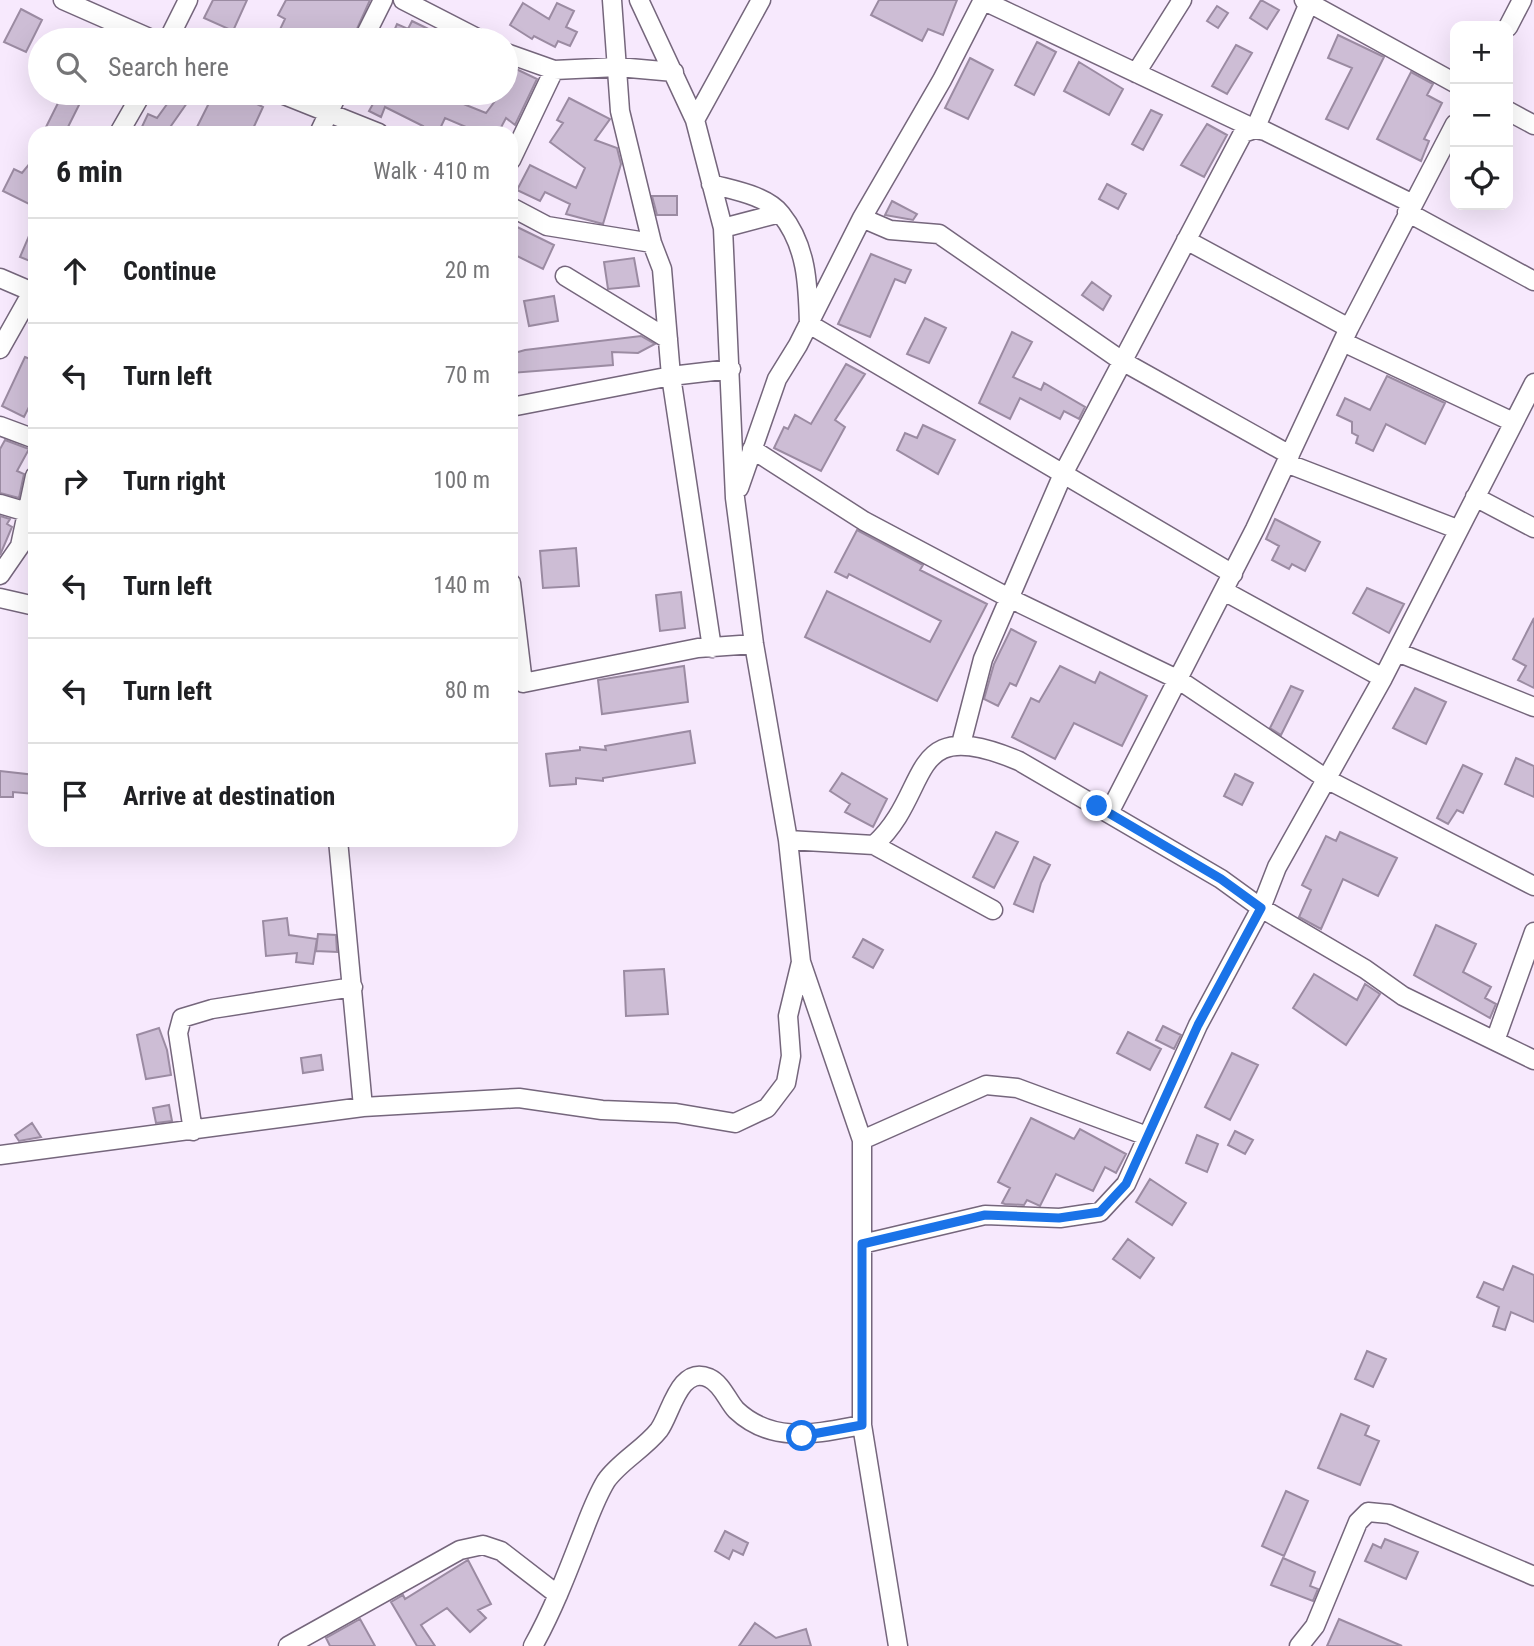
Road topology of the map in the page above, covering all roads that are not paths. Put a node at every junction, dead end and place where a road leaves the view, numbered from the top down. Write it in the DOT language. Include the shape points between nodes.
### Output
graph roads {
  1 [pos="63,0"];
  2 [pos="188,0"];
  3 [pos="383,0"];
  4 [pos="404,0"];
  5 [pos="612,0"];
  6 [pos="639,0"];
  7 [pos="761,0"];
  8 [pos="983,0"];
  9 [pos="1182,0"];
  10 [pos="1522,0"];
  11 [pos="1307,1"];
  12 [pos="1511,21"];
  13 [pos="127,28"];
  14 [pos="174,28"];
  15 [pos="369,28"];
  16 [pos="458,28"];
  17 [pos="518,57"];
  18 [pos="618,67"];
  19 [pos="554,70"];
  20 [pos="674,72"];
  21 [pos="1136,73"];
  22 [pos="1450,80"];
  23 [pos="135,105"];
  24 [pos="309,105"];
  25 [pos="333,105"];
  26 [pos="329,113"];
  27 [pos="1513,114"];
  28 [pos="695,120"];
  29 [pos="1534,125"];
  30 [pos="123,126"];
  31 [pos="322,126"];
  32 [pos="362,126"];
  33 [pos="1255,130"];
  34 [pos="1450,133"];
  35 [pos="518,145"];
  36 [pos="711,184"];
  37 [pos="1409,208"];
  38 [pos="518,211"];
  39 [pos="780,213"];
  40 [pos="862,218"];
  41 [pos="723,228"];
  42 [pos="1186,240"];
  43 [pos="652,243"];
  44 [pos="565,276"];
  45 [pos="0,278"];
  46 [pos="1534,281"];
  47 [pos="28,289"];
  48 [pos="28,301"];
  49 [pos="810,324"];
  50 [pos="1346,335"];
  51 [pos="668,340"];
  52 [pos="0,349"];
  53 [pos="1122,361"];
  54 [pos="731,369"];
  55 [pos="671,376"];
  56 [pos="1534,383"];
  57 [pos="518,406"];
  58 [pos="1513,422"];
  59 [pos="0,426"];
  60 [pos="28,436"];
  61 [pos="752,449"];
  62 [pos="1288,459"];
  63 [pos="1063,474"];
  64 [pos="1475,497"];
  65 [pos="735,498"];
  66 [pos="0,504"];
  67 [pos="28,508"];
  68 [pos="27,512"];
  69 [pos="1534,528"];
  70 [pos="1457,529"];
  71 [pos="1233,574"];
  72 [pos="0,575"];
  73 [pos="1224,591"];
  74 [pos="0,598"];
  75 [pos="1011,599"];
  76 [pos="28,604"];
  77 [pos="754,644"];
  78 [pos="712,648"];
  79 [pos="1397,652"];
  80 [pos="1383,678"];
  81 [pos="1179,680"];
  82 [pos="518,684"];
  83 [pos="1534,707"];
  84 [pos="961,744"];
  85 [pos="1328,780"];
  86 [pos="1110,811"];
  87 [pos="788,840"];
  88 [pos="874,845"];
  89 [pos="339,847"];
  90 [pos="1534,886"];
  91 [pos="1261,908"];
  92 [pos="993,910"];
  93 [pos="1534,932"];
  94 [pos="801,962"];
  95 [pos="353,987"];
  96 [pos="1495,1041"];
  97 [pos="1534,1060"];
  98 [pos="363,1107"];
  99 [pos="193,1131"];
  100 [pos="1147,1136"];
  101 [pos="862,1140"];
  102 [pos="0,1155"];
  103 [pos="862,1244"];
  104 [pos="862,1425"];
  105 [pos="1534,1576"];
  106 [pos="558,1595"];
  107 [pos="288,1646"];
  108 [pos="533,1646"];
  109 [pos="898,1646"];
  110 [pos="1299,1646"];
  1 -- 13 [label="street"];
  2 -- 14 [label="street"];
  3 -- 15 [label="street"];
  4 -- 16 [label="street"];
  5 -- 18 [label="street"];
  6 -- 20 [label="street"];
  7 -- 28 [label="street"];
  8 -- 21 [label="street"];
  8 -- 40 [label="street"];
  9 -- 21 [label="street"];
  10 -- 12 [label="street"];
  11 -- 22 [label="street"];
  11 -- 33 [label="street"];
  17 -- 19 [label="street"];
  18 -- 19 [label="street"];
  18 -- 20 [label="street"];
  18 -- 43 [label="street" via="620,111"];
  19 -- 35 [label="street"];
  20 -- 28 [label="street"];
  21 -- 33 [label="street"];
  23 -- 30 [label="street"];
  24 -- 26 [label="street"];
  25 -- 26 [label="street"];
  26 -- 31 [label="street"];
  26 -- 32 [label="street"];
  27 -- 29 [label="street"];
  28 -- 36 [label="street"];
  33 -- 37 [label="street" via="1265,131"];
  33 -- 42 [label="street" via="1243,134 1234,148"];
  34 -- 37 [label="street"];
  36 -- 39 [label="street" via="746,193"];
  36 -- 41 [label="street"];
  37 -- 46 [label="street"];
  37 -- 50 [label="street"];
  38 -- 43 [label="street" via="547,226"];
  39 -- 41 [label="street"];
  39 -- 49 [label="street" via="807,266"];
  40 -- 49 [label="street"];
  40 -- 53 [label="street" via="890,230 939,234"];
  41 -- 54 [label="street"];
  42 -- 50 [label="street"];
  42 -- 53 [label="street"];
  43 -- 51 [label="street" via="662,269"];
  44 -- 51 [label="street"];
  45 -- 47 [label="street"];
  48 -- 52 [label="street"];
  49 -- 61 [label="street" via="777,379"];
  49 -- 63 [label="street"];
  50 -- 58 [label="street"];
  50 -- 62 [label="street"];
  51 -- 55 [label="street"];
  53 -- 62 [label="street"];
  53 -- 63 [label="street"];
  54 -- 55 [label="street"];
  54 -- 65 [label="street"];
  55 -- 57 [label="street"];
  55 -- 78 [label="street"];
  56 -- 58 [label="street"];
  58 -- 64 [label="street"];
  59 -- 60 [label="street"];
  61 -- 65 [label="street"];
  61 -- 75 [label="street" via="864,521"];
  62 -- 70 [label="street"];
  62 -- 71 [label="street"];
  63 -- 71 [label="street"];
  63 -- 75 [label="street"];
  64 -- 69 [label="street"];
  64 -- 70 [label="street"];
  65 -- 77 [label="street"];
  66 -- 68 [label="street"];
  67 -- 68 [label="street"];
  68 -- 72 [label="street" via="20,546"];
  70 -- 79 [label="street"];
  71 -- 73 [label="street"];
  73 -- 80 [label="street"];
  73 -- 81 [label="street"];
  74 -- 76 [label="street"];
  75 -- 81 [label="street"];
  75 -- 84 [label="street" via="983,659"];
  77 -- 78 [label="street"];
  77 -- 87 [label="street"];
  78 -- 82 [label="street"];
  79 -- 80 [label="street"];
  79 -- 83 [label="street"];
  80 -- 85 [label="street"];
  81 -- 85 [label="street"];
  81 -- 86 [label="street"];
  84 -- 86 [label="street" via="990,748 1019,761"];
  84 -- 88 [label="street" via="929,757 886,834"];
  85 -- 90 [label="street"];
  85 -- 91 [label="street" via="1277,867"];
  86 -- 91 [label="street"];
  87 -- 88 [label="street"];
  87 -- 94 [label="street"];
  88 -- 92 [label="street"];
  89 -- 95 [label="street"];
  91 -- 96 [label="street" via="1403,996"];
  91 -- 100 [label="street" via="1198,1025"];
  93 -- 96 [label="street"];
  94 -- 98 [label="street" via="788,1016 786,1083 767,1108 735,1123 519,1098"];
  94 -- 101 [label="street"];
  95 -- 98 [label="street"];
  95 -- 99 [label="street" via="212,1009 182,1018 178,1033"];
  96 -- 97 [label="street"];
  98 -- 99 [label="street"];
  99 -- 102 [label="street"];
  100 -- 101 [label="street" via="1017,1088 986,1086"];
  100 -- 103 [label="street" via="1126,1184 1100,1212 1059,1218 985,1215"];
  101 -- 103 [label="street"];
  103 -- 104 [label="street"];
  104 -- 106 [label="street" via="802,1436 779,1434 737,1410 707,1377 693,1377 678,1390 662,1427 607,1479"];
  104 -- 109 [label="street"];
  105 -- 110 [label="street" via="1389,1514 1368,1512 1358,1522 1315,1626"];
  106 -- 107 [label="street" via="501,1551 483,1545 460,1550"];
  106 -- 108 [label="street"];
}
